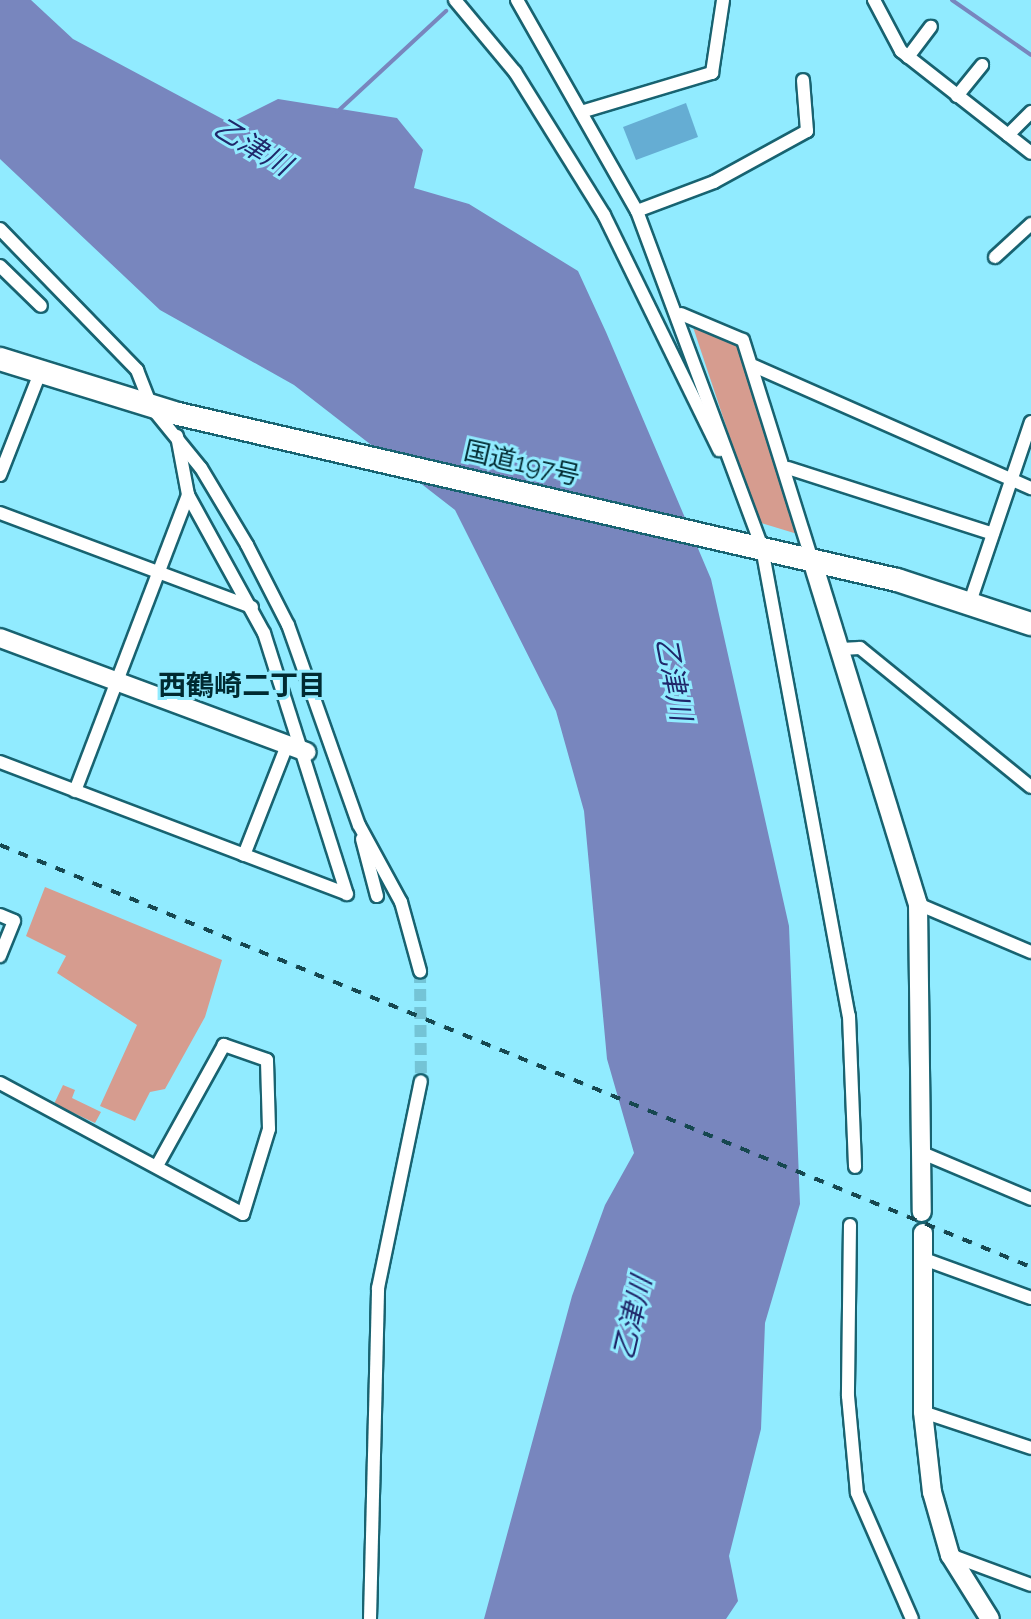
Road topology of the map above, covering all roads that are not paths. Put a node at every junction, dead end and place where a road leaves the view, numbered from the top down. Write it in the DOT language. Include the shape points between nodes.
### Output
graph roads {
  1 [pos="455,0"];
  2 [pos="517,0"];
  3 [pos="723,0"];
  4 [pos="874,0"];
  5 [pos="931,27"];
  6 [pos="908,57"];
  7 [pos="982,65"];
  8 [pos="803,80"];
  9 [pos="957,96"];
  10 [pos="581,112"];
  11 [pos="1031,112"];
  12 [pos="1008,135"];
  13 [pos="1031,153"];
  14 [pos="637,211"];
  15 [pos="1031,224"];
  16 [pos="0,229"];
  17 [pos="995,257"];
  18 [pos="0,266"];
  19 [pos="41,306"];
  20 [pos="681,314"];
  21 [pos="0,359"];
  22 [pos="754,366"];
  23 [pos="40,373"];
  24 [pos="152,408"];
  25 [pos="1031,422"];
  26 [pos="175,425"];
  27 [pos="728,463"];
  28 [pos="788,468"];
  29 [pos="0,475"];
  30 [pos="1012,479"];
  31 [pos="1031,488"];
  32 [pos="188,495"];
  33 [pos="0,513"];
  34 [pos="993,534"];
  35 [pos="762,548"];
  36 [pos="812,560"];
  37 [pos="159,572"];
  38 [pos="970,602"];
  39 [pos="252,607"];
  40 [pos="1031,624"];
  41 [pos="0,638"];
  42 [pos="841,649"];
  43 [pos="117,682"];
  44 [pos="287,745"];
  45 [pos="306,752"];
  46 [pos="0,762"];
  47 [pos="1031,787"];
  48 [pos="75,791"];
  49 [pos="359,825"];
  50 [pos="244,855"];
  51 [pos="377,896"];
  52 [pos="918,904"];
  53 [pos="0,915"];
  54 [pos="1031,952"];
  55 [pos="0,956"];
  56 [pos="420,971"];
  57 [pos="421,1081"];
  58 [pos="0,1083"];
  59 [pos="920,1152"];
  60 [pos="157,1166"];
  61 [pos="855,1167"];
  62 [pos="1031,1199"];
  63 [pos="922,1212"];
  64 [pos="850,1225"];
  65 [pos="923,1233"];
  66 [pos="924,1259"];
  67 [pos="1031,1298"];
  68 [pos="923,1412"];
  69 [pos="1031,1448"];
  70 [pos="950,1555"];
  71 [pos="1031,1585"];
  72 [pos="370,1619"];
  73 [pos="912,1619"];
  74 [pos="990,1619"];
  1 -- 27 [label="street" via="515,72 604,215"];
  2 -- 10 [label="street"];
  3 -- 10 [label="street" via="712,73"];
  4 -- 6 [label="street"];
  5 -- 6 [label="street"];
  6 -- 9 [label="street"];
  7 -- 9 [label="street"];
  8 -- 14 [label="street" via="807,131 714,182"];
  9 -- 12 [label="street"];
  10 -- 14 [label="street"];
  11 -- 12 [label="street"];
  12 -- 13 [label="street"];
  14 -- 20 [label="street"];
  15 -- 17 [label="street"];
  16 -- 24 [label="street" via="109,336 137,370"];
  18 -- 19 [label="street"];
  20 -- 22 [label="street" via="743,340"];
  20 -- 27 [label="street"];
  21 -- 23 [label="highway, 国道197号"];
  22 -- 28 [label="street"];
  22 -- 30 [label="street"];
  23 -- 24 [label="highway, 国道197号"];
  23 -- 29 [label="street"];
  24 -- 26 [label="highway, 国道197号"];
  25 -- 30 [label="street"];
  26 -- 32 [label="street"];
  26 -- 35 [label="highway, 国道197号"];
  26 -- 49 [label="street" via="221,498 288,625"];
  27 -- 35 [label="street"];
  28 -- 34 [label="street"];
  28 -- 36 [label="street"];
  30 -- 31 [label="street"];
  30 -- 34 [label="street"];
  32 -- 37 [label="street"];
  32 -- 39 [label="street"];
  33 -- 37 [label="street"];
  34 -- 38 [label="street"];
  35 -- 36 [label="highway, 国道197号"];
  35 -- 61 [label="street" via="849,1016"];
  36 -- 38 [label="highway, 国道197号"];
  36 -- 42 [label="street"];
  37 -- 39 [label="street"];
  37 -- 43 [label="street"];
  38 -- 40 [label="highway, 国道197号"];
  39 -- 45 [label="street"];
  41 -- 43 [label="street"];
  42 -- 47 [label="street" via="860,648"];
  42 -- 52 [label="street"];
  43 -- 44 [label="street"];
  43 -- 48 [label="street"];
  44 -- 45 [label="street"];
  44 -- 50 [label="street"];
  45 -- 50 [label="street" via="347,894"];
  46 -- 48 [label="street"];
  48 -- 50 [label="street"];
  49 -- 51 [label="street"];
  49 -- 56 [label="street" via="401,902"];
  52 -- 54 [label="street"];
  52 -- 59 [label="street"];
  53 -- 55 [label="street" via="14,921"];
  57 -- 72 [label="street" via="378,1288"];
  58 -- 60 [label="street"];
  59 -- 62 [label="street"];
  59 -- 63 [label="street"];
  60 -- 60 [label="street" via="224,1045 267,1060 269,1129 243,1214"];
  64 -- 73 [label="street" via="847,1353 857,1493"];
  65 -- 66 [label="street"];
  66 -- 67 [label="street"];
  66 -- 68 [label="street"];
  68 -- 69 [label="street"];
  68 -- 70 [label="street" via="932,1492"];
  70 -- 71 [label="street"];
  70 -- 74 [label="street"];
}
